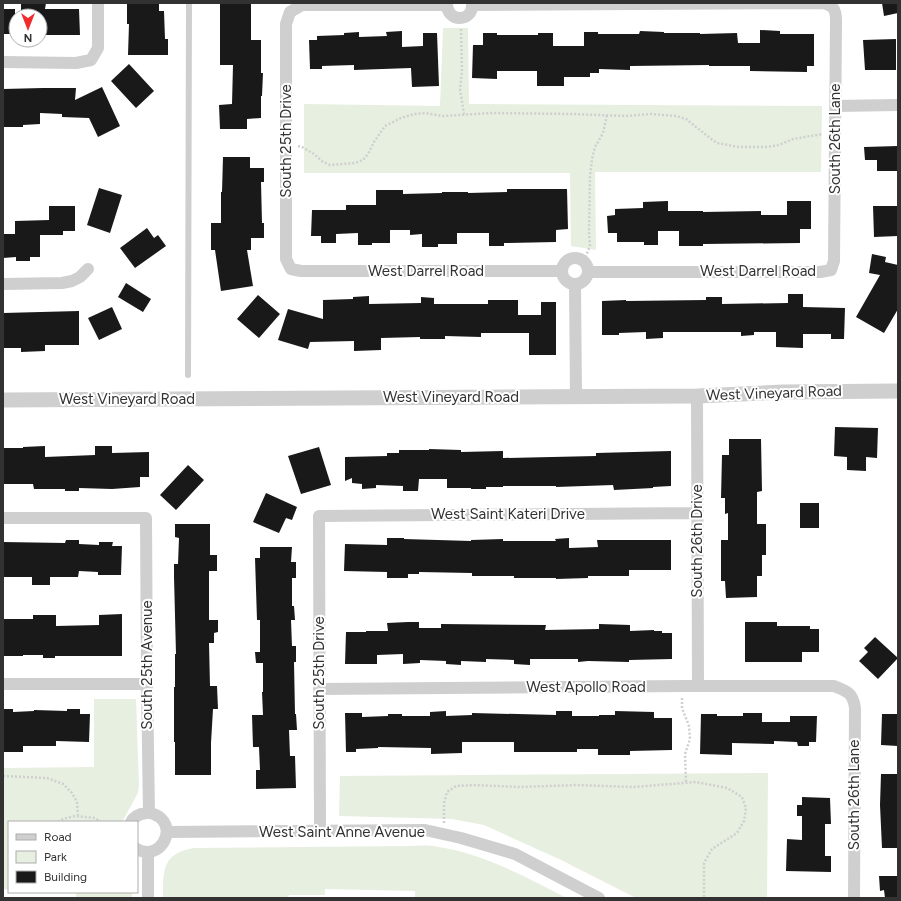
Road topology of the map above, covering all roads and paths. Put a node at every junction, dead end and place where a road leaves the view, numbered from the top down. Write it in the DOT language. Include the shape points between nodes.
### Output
graph roads {
  1 [pos="98,3"];
  2 [pos="189,3"];
  3 [pos="446,4"];
  4 [pos="472,4"];
  5 [pos="461,18"];
  6 [pos="3,62"];
  7 [pos="898,105"];
  8 [pos="836,106"];
  9 [pos="464,114"];
  10 [pos="607,115"];
  11 [pos="835,132"];
  12 [pos="286,143"];
  13 [pos="586,266"];
  14 [pos="88,269"];
  15 [pos="291,269"];
  16 [pos="831,270"];
  17 [pos="562,271"];
  18 [pos="3,284"];
  19 [pos="575,285"];
  20 [pos="188,376"];
  21 [pos="898,391"];
  22 [pos="576,396"];
  23 [pos="697,396"];
  24 [pos="3,400"];
  25 [pos="697,513"];
  26 [pos="319,516"];
  27 [pos="3,518"];
  28 [pos="3,684"];
  29 [pos="147,684"];
  30 [pos="683,686"];
  31 [pos="698,686"];
  32 [pos="320,689"];
  33 [pos="850,694"];
  34 [pos="3,776"];
  35 [pos="686,783"];
  36 [pos="149,812"];
  37 [pos="78,816"];
  38 [pos="60,821"];
  39 [pos="100,821"];
  40 [pos="132,821"];
  41 [pos="320,831"];
  42 [pos="167,832"];
  43 [pos="444,834"];
  44 [pos="142,850"];
  45 [pos="148,898"];
  46 [pos="599,898"];
  47 [pos="704,898"];
  48 [pos="854,898"];
  1 -- 6 [label="street" via="98,48 91,60 76,63"];
  2 -- 20 [label="lane, West Vineyard Road"];
  3 -- 5 [label="street" via="451,15"];
  3 -- 12 [label="street, South 25th Drive" via="302,5 290,12 286,24"];
  4 -- 5 [label="street" via="468,15"];
  4 -- 8 [label="street, South 26th Lane" via="827,4 834,8 836,14"];
  5 -- 9 [label="path" via="460,89"];
  7 -- 8 [label="street"];
  8 -- 11 [label="street, South 26th Lane"];
  9 -- 10 [label="path"];
  9 -- 12 [label="path" via="443,116 425,113 401,118 385,126 368,154 363,160 355,163 330,165 302,147"];
  10 -- 11 [label="path" via="676,116 686,119 717,142 739,147 767,147 793,139"];
  10 -- 13 [label="path" via="603,133 592,159 590,246"];
  11 -- 16 [label="street, South 26th Lane" via="834,261"];
  12 -- 15 [label="street, South 25th Drive" via="286,259"];
  13 -- 16 [label="street, West Darrel Road" via="820,272"];
  13 -- 17 [label="street, West Darrel Road" via="578,259 572,258 563,266"];
  13 -- 19 [label="street" via="587,277"];
  14 -- 18 [label="street" via="80,277 62,283"];
  15 -- 17 [label="street, West Darrel Road"];
  17 -- 19 [label="street" via="567,282"];
  19 -- 22 [label="street"];
  21 -- 23 [label="street, West Vineyard Road"];
  22 -- 23 [label="street, West Vineyard Road"];
  22 -- 24 [label="street, West Vineyard Road"];
  23 -- 25 [label="street, South 26th Drive"];
  25 -- 26 [label="street, West Saint Kateri Drive"];
  25 -- 31 [label="street, South 26th Drive"];
  26 -- 32 [label="street, South 25th Drive"];
  27 -- 29 [label="street, South 25th Avenue" via="146,518"];
  28 -- 29 [label="street"];
  29 -- 36 [label="street, South 25th Avenue"];
  30 -- 31 [label="street, West Apollo Road"];
  30 -- 32 [label="street, West Apollo Road"];
  30 -- 35 [label="path" via="682,708 689,726 690,740 685,754"];
  31 -- 33 [label="street, West Apollo Road" via="834,686"];
  32 -- 41 [label="street, South 25th Drive"];
  33 -- 48 [label="street, South 26th Lane" via="855,708"];
  34 -- 37 [label="path" via="47,778 63,784 77,802"];
  35 -- 43 [label="path" via="634,787 456,786 447,792 444,803"];
  35 -- 47 [label="path" via="696,782 727,788 742,797 746,808 744,821 737,833 712,850 704,863"];
  36 -- 40 [label="street" via="139,814"];
  36 -- 42 [label="street" via="161,818"];
  37 -- 38 [label="path"];
  37 -- 39 [label="path"];
  41 -- 42 [label="street, West Saint Anne Avenue"];
  41 -- 43 [label="street, West Saint Anne Avenue" via="425,830"];
  42 -- 44 [label="street" via="162,846 155,850"];
  43 -- 46 [label="street, West Saint Anne Avenue" via="515,854"];
  44 -- 45 [label="street"];
}
